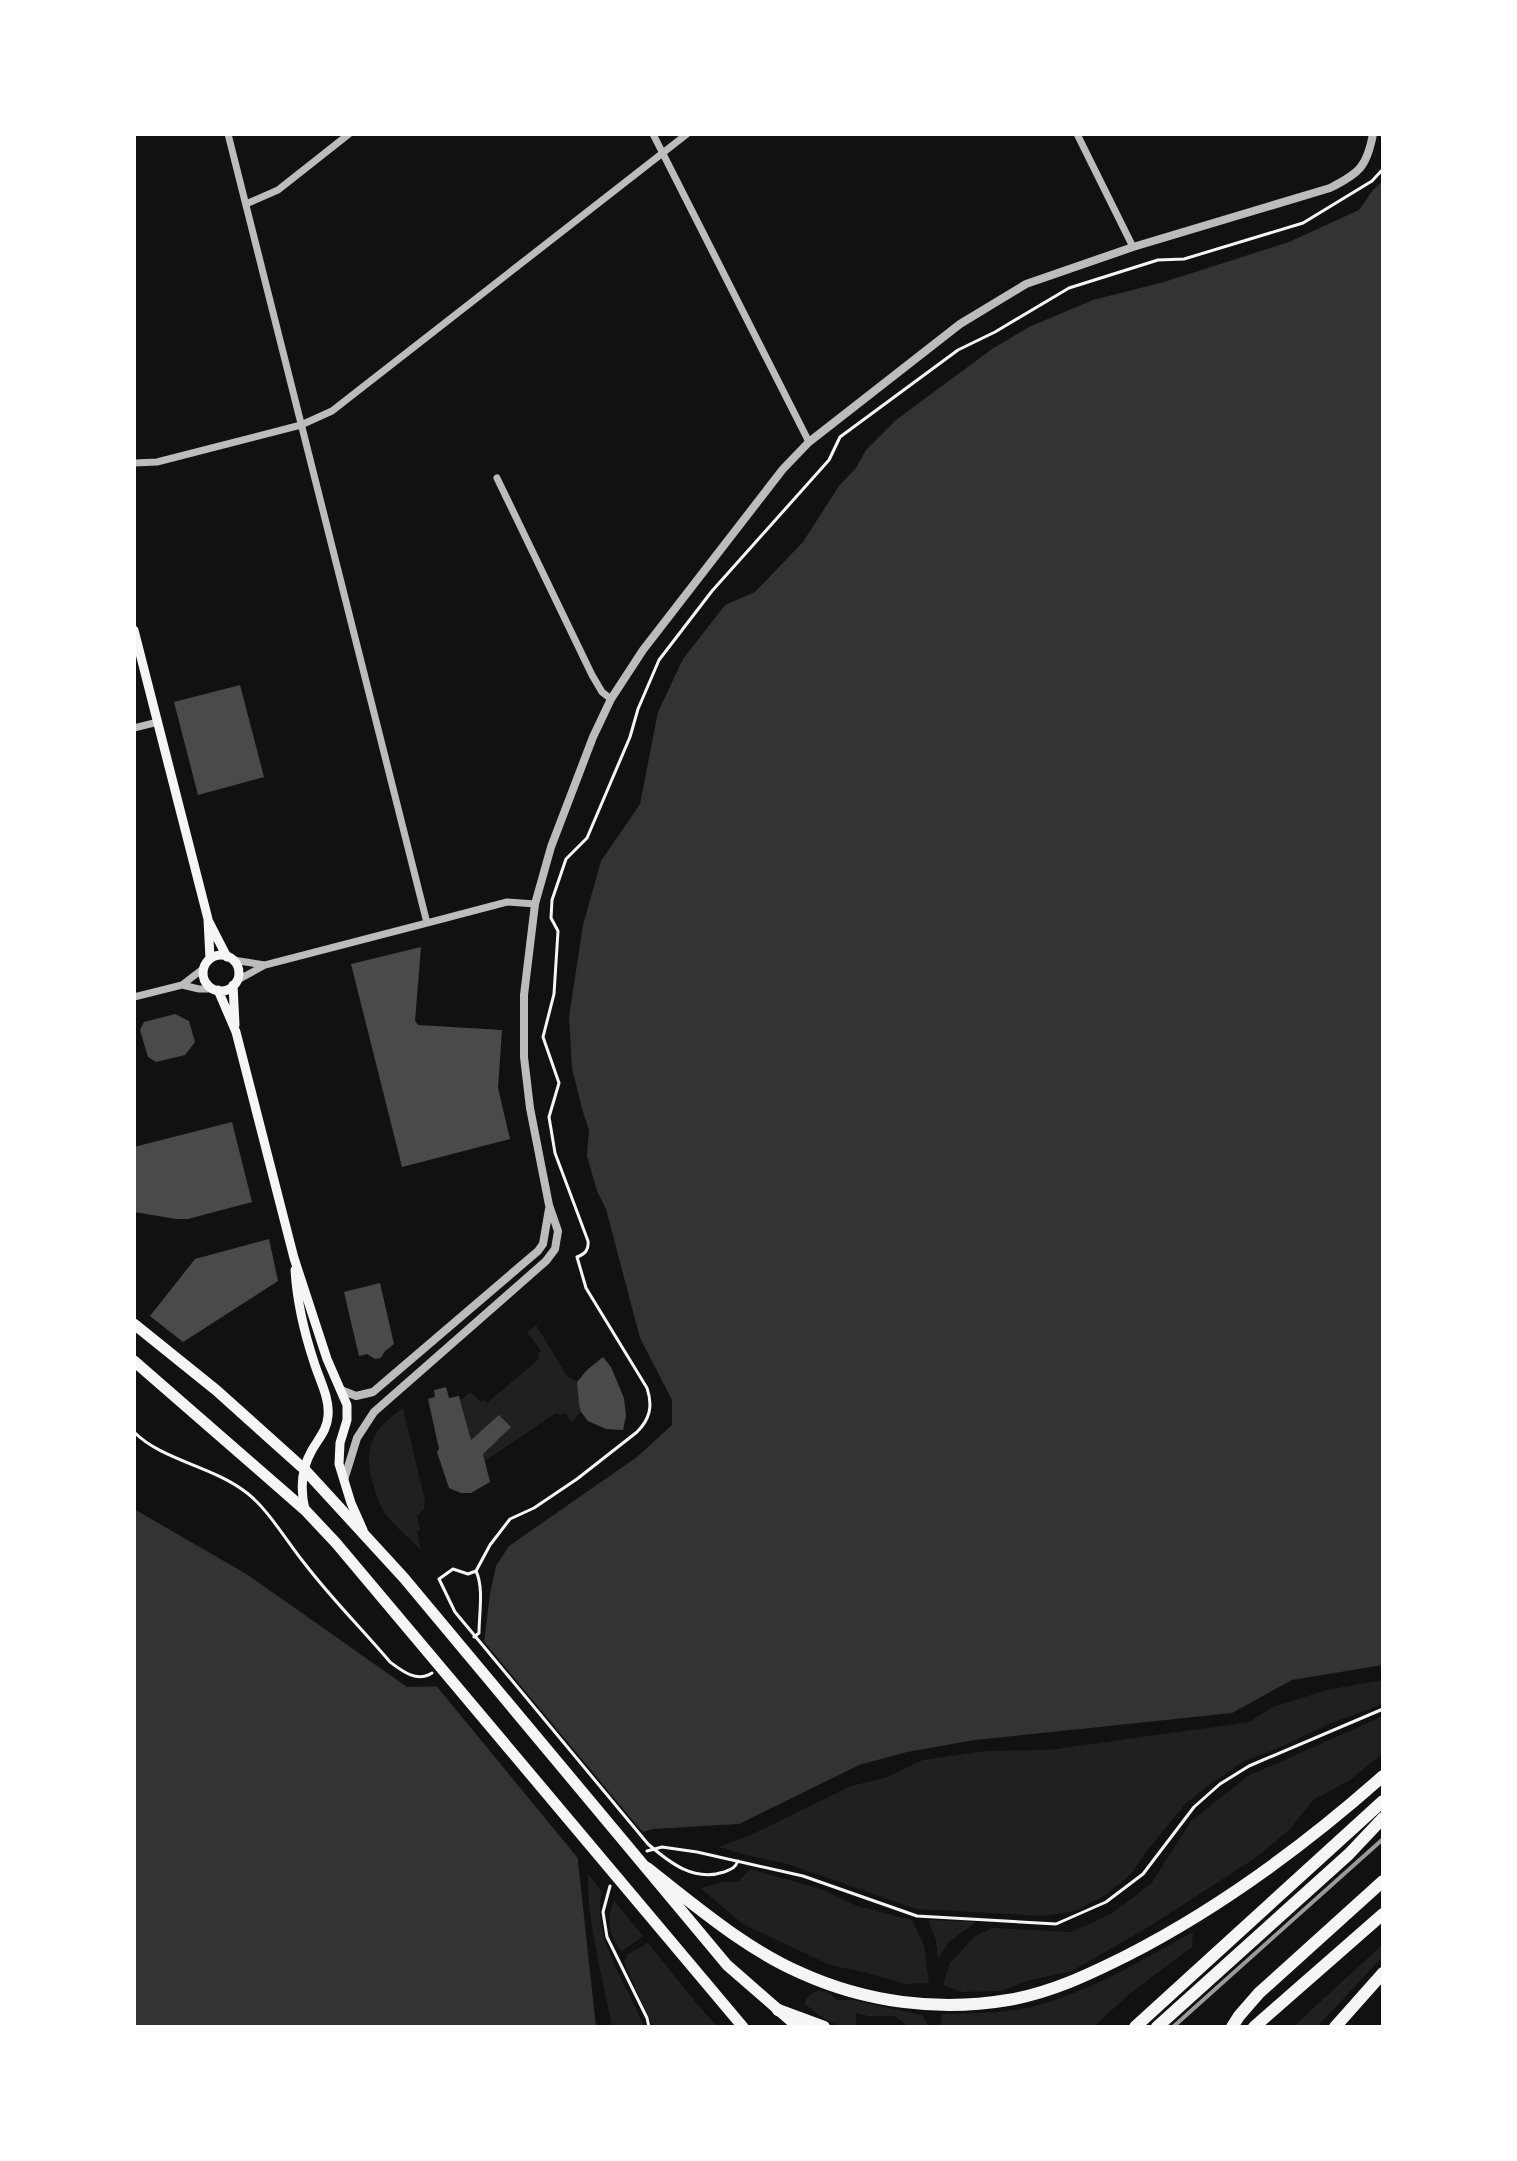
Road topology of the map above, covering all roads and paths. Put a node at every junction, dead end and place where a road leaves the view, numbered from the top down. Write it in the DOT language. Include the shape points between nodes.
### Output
graph roads {
  1 [pos="228,134"];
  2 [pos="349,134"];
  3 [pos="653,134"];
  4 [pos="687,134"];
  5 [pos="1077,134"];
  6 [pos="1373,134"];
  7 [pos="662,153"];
  8 [pos="1383,169"];
  9 [pos="246,204"];
  10 [pos="1133,247"];
  11 [pos="301,425"];
  12 [pos="809,442"];
  13 [pos="134,463"];
  14 [pos="145,464"];
  15 [pos="134,472"];
  16 [pos="497,478"];
  17 [pos="134,630"];
  18 [pos="611,699"];
  19 [pos="158,722"];
  20 [pos="134,728"];
  21 [pos="535,904"];
  22 [pos="208,919"];
  23 [pos="427,923"];
  24 [pos="230,958"];
  25 [pos="210,959"];
  26 [pos="265,965"];
  27 [pos="204,968"];
  28 [pos="235,983"];
  29 [pos="182,985"];
  30 [pos="216,990"];
  31 [pos="134,997"];
  32 [pos="236,1032"];
  33 [pos="549,1205"];
  34 [pos="294,1258"];
  35 [pos="134,1324"];
  36 [pos="134,1361"];
  37 [pos="341,1390"];
  38 [pos="134,1432"];
  39 [pos="304,1469"];
  40 [pos="344,1480"];
  41 [pos="259,1503"];
  42 [pos="305,1510"];
  43 [pos="365,1534"];
  44 [pos="1383,1709"];
  45 [pos="1383,1776"];
  46 [pos="1383,1801"];
  47 [pos="1383,1818"];
  48 [pos="647,1868"];
  49 [pos="1383,1881"];
  50 [pos="1383,1914"];
  51 [pos="1383,1973"];
  52 [pos="778,2010"];
  53 [pos="743,2027"];
  54 [pos="798,2027"];
  55 [pos="824,2027"];
  56 [pos="1135,2027"];
  57 [pos="1157,2027"];
  58 [pos="1232,2027"];
  59 [pos="1254,2027"];
  60 [pos="1335,2027"];
  1 -- 9 [label="street"];
  2 -- 9 [label="street" via="278,190"];
  3 -- 7 [label="street"];
  4 -- 7 [label="street"];
  5 -- 10 [label="street"];
  6 -- 10 [label="street" via="1369,158 1338,184"];
  7 -- 11 [label="street" via="332,411"];
  7 -- 12 [label="street"];
  8 -- 44 [label="path" via="1303,223 1069,288 958,350 840,437 829,460 712,591 659,660 587,838 566,859 552,900 551,918 558,931 554,994 543,1037 559,1083 549,1117 555,1153 588,1241 585,1253 577,1257 581,1273 647,1388 650,1410 637,1432 534,1508 510,1519 476,1571 453,1569 439,1579 471,1632 648,1844 675,1866 721,1873 738,1861 803,1876 917,1916 1056,1924 1106,1902 1143,1874 1194,1807 1220,1784 1249,1766"];
  9 -- 11 [label="street"];
  10 -- 12 [label="street" via="1026,284 999,299"];
  11 -- 14 [label="street"];
  11 -- 23 [label="street"];
  12 -- 18 [label="street" via="652,638"];
  13 -- 14 [label="street"];
  14 -- 15 [label="street"];
  16 -- 18 [label="street" via="592,675"];
  17 -- 19 [label="main road"];
  18 -- 21 [label="street" via="551,847"];
  19 -- 20 [label="street"];
  19 -- 22 [label="main road"];
  21 -- 23 [label="street" via="507,902"];
  21 -- 33 [label="street" via="524,995 524,1057"];
  22 -- 24 [label="main road"];
  22 -- 25 [label="main road"];
  23 -- 26 [label="street"];
  24 -- 25 [label="main road"];
  24 -- 26 [label="street"];
  24 -- 28 [label="main road" via="238,970"];
  25 -- 27 [label="main road"];
  26 -- 28 [label="street"];
  27 -- 29 [label="street"];
  27 -- 30 [label="main road" via="204,980"];
  28 -- 30 [label="main road"];
  28 -- 32 [label="main road"];
  29 -- 30 [label="street"];
  29 -- 31 [label="street"];
  30 -- 32 [label="main road"];
  32 -- 34 [label="main road"];
  33 -- 37 [label="street" via="543,1244 522,1265 373,1392 356,1396"];
  33 -- 40 [label="street" via="558,1231 555,1249 374,1412 357,1438"];
  34 -- 37 [label="main road"];
  34 -- 39 [label="main road" via="304,1331 329,1412"];
  35 -- 39 [label="highway"];
  36 -- 42 [label="highway"];
  37 -- 40 [label="main road" via="347,1405 339,1454"];
  38 -- 41 [label="path" via="146,1444 208,1470"];
  39 -- 42 [label="main road" via="300,1491"];
  39 -- 43 [label="highway"];
  40 -- 43 [label="main road"];
  42 -- 53 [label="highway"];
  43 -- 48 [label="highway"];
  45 -- 48 [label="highway" via="1267,1871 1195,1918 1070,1982 987,2003 904,2002 818,1980 761,1953"];
  46 -- 56 [label="highway"];
  47 -- 57 [label="highway"];
  48 -- 52 [label="highway" via="727,1965"];
  49 -- 58 [label="highway" via="1259,1993"];
  50 -- 59 [label="highway"];
  51 -- 60 [label="highway"];
  52 -- 54 [label="highway"];
  52 -- 55 [label="highway"];
}
